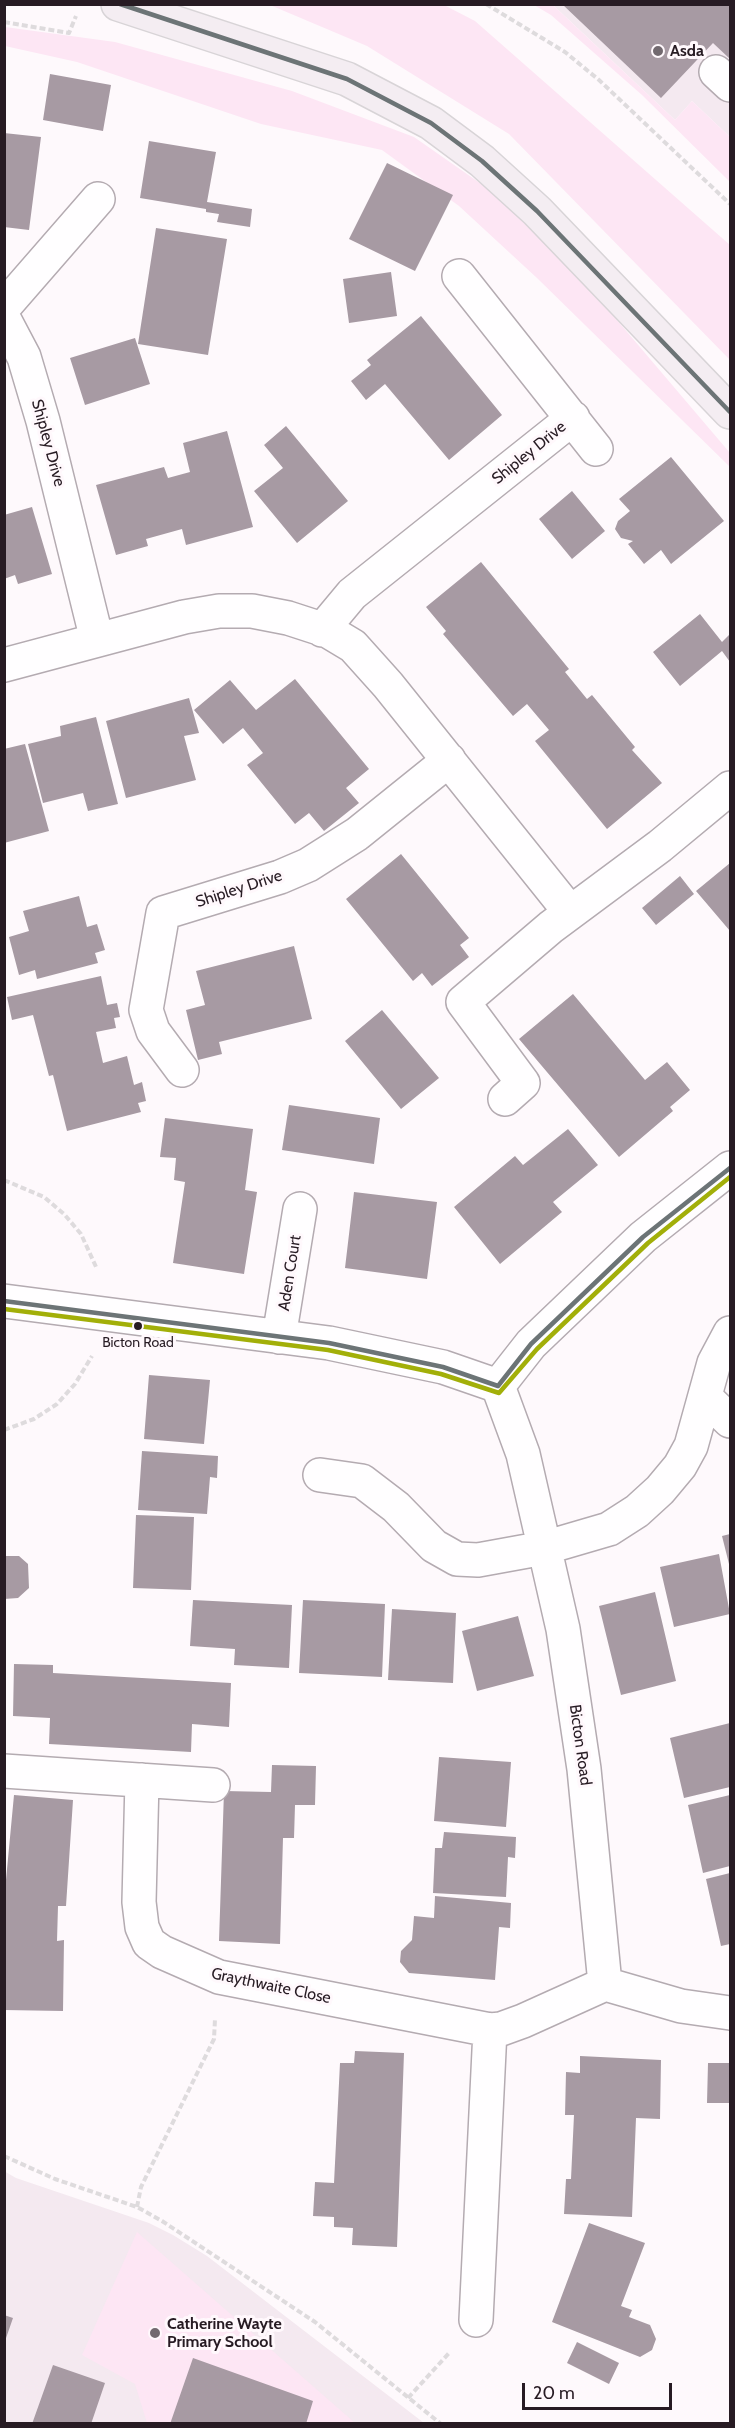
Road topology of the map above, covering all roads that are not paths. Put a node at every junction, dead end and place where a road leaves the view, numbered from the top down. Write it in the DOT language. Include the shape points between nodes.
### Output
graph roads {
  1 [pos="118,4"];
  2 [pos="98,199"];
  3 [pos="459,276"];
  4 [pos="4,307"];
  5 [pos="4,319"];
  6 [pos="730,412"];
  7 [pos="573,418"];
  8 [pos="596,449"];
  9 [pos="322,630"];
  10 [pos="97,640"];
  11 [pos="4,665"];
  12 [pos="449,760"];
  13 [pos="729,795"];
  14 [pos="570,912"];
  15 [pos="182,1070"];
  16 [pos="504,1099"];
  17 [pos="730,1168"];
  18 [pos="300,1209"];
  19 [pos="4,1301"];
  20 [pos="730,1333"];
  21 [pos="279,1337"];
  22 [pos="498,1386"];
  23 [pos="705,1397"];
  24 [pos="730,1421"];
  25 [pos="320,1475"];
  26 [pos="544,1548"];
  27 [pos="4,1771"];
  28 [pos="142,1780"];
  29 [pos="213,1785"];
  30 [pos="605,1984"];
  31 [pos="730,2013"];
  32 [pos="490,2030"];
  33 [pos="476,2320"];
  1 -- 6 [label="main road" via="347,79 431,123 482,160 537,211"];
  2 -- 4 [label="street"];
  3 -- 7 [label="street, Shipley Drive"];
  5 -- 10 [label="street, Shipley Drive" via="24,357 43,422"];
  7 -- 8 [label="street, Shipley Drive"];
  7 -- 9 [label="street, Shipley Drive" via="352,594"];
  9 -- 10 [label="street" via="252,611 219,611"];
  9 -- 12 [label="street" via="353,646"];
  10 -- 11 [label="street"];
  12 -- 14 [label="street"];
  12 -- 15 [label="street, Shipley Drive" via="357,834 308,865 162,913 146,1010 153,1031"];
  13 -- 14 [label="street"];
  14 -- 16 [label="street" via="463,1002 523,1083"];
  17 -- 22 [label="street" via="627,1252 531,1344"];
  18 -- 21 [label="street, Aden Court"];
  19 -- 21 [label="street"];
  20 -- 23 [label="street" via="714,1363"];
  21 -- 22 [label="street" via="389,1354"];
  22 -- 26 [label="street, Bicton Road" via="523,1454"];
  23 -- 24 [label="street"];
  23 -- 26 [label="street" via="691,1446 660,1490 609,1529"];
  25 -- 26 [label="street" via="362,1481 396,1507 434,1546 457,1559 478,1560"];
  26 -- 30 [label="street, Bicton Road" via="563,1629 584,1769"];
  27 -- 28 [label="street"];
  28 -- 29 [label="street"];
  28 -- 32 [label="street, Graythwaite Close" via="139,1902 142,1927 149,1943 219,1977"];
  30 -- 31 [label="street" via="681,2006"];
  30 -- 32 [label="street, Graythwaite Close" via="533,2018"];
  32 -- 33 [label="street"];
}
